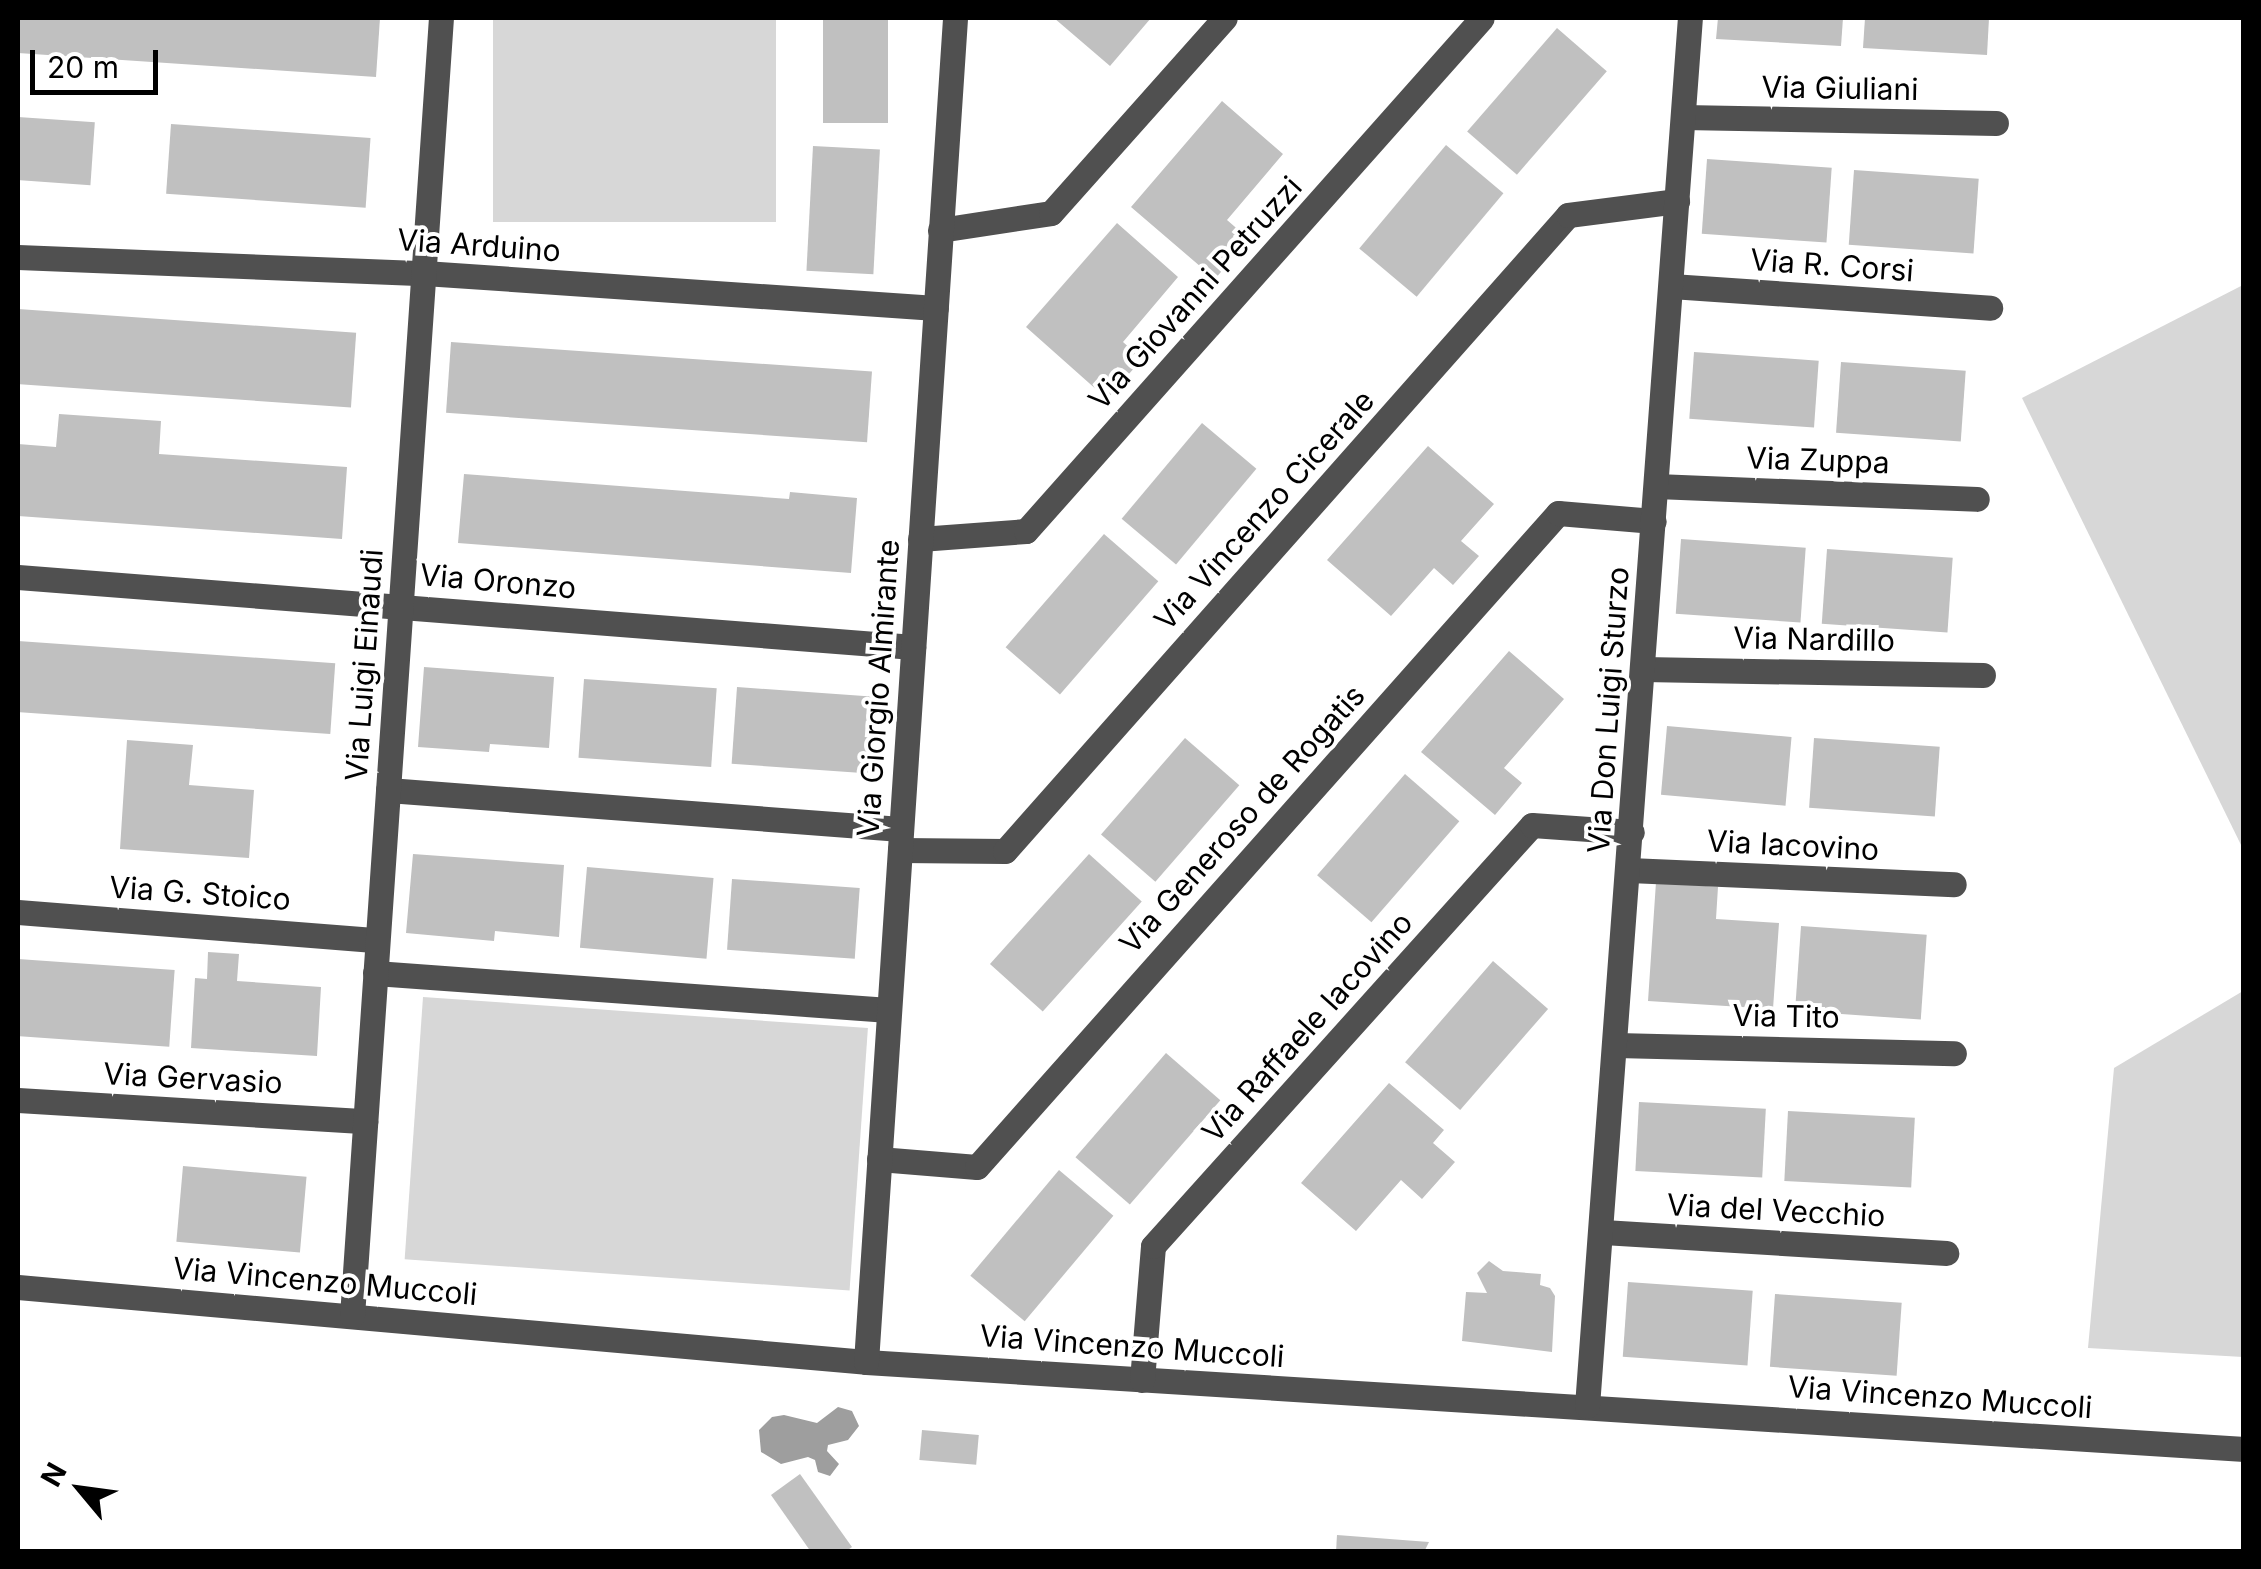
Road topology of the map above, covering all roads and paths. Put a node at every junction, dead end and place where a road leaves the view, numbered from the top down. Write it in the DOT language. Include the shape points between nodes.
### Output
graph roads {
  1 [pos="441,18"];
  2 [pos="954,18"];
  3 [pos="1224,18"];
  4 [pos="1482,18"];
  5 [pos="1690,18"];
  6 [pos="1683,116"];
  7 [pos="1996,124"];
  8 [pos="1677,202"];
  9 [pos="940,230"];
  10 [pos="18,258"];
  11 [pos="424,273"];
  12 [pos="1671,286"];
  13 [pos="936,308"];
  14 [pos="1990,308"];
  15 [pos="1656,486"];
  16 [pos="1977,499"];
  17 [pos="1654,521"];
  18 [pos="920,540"];
  19 [pos="18,576"];
  20 [pos="401,606"];
  21 [pos="913,647"];
  22 [pos="1643,669"];
  23 [pos="1983,675"];
  24 [pos="388,790"];
  25 [pos="1632,832"];
  26 [pos="900,839"];
  27 [pos="1629,870"];
  28 [pos="1954,884"];
  29 [pos="18,912"];
  30 [pos="377,940"];
  31 [pos="375,974"];
  32 [pos="889,1010"];
  33 [pos="1616,1045"];
  34 [pos="1954,1052"];
  35 [pos="18,1100"];
  36 [pos="365,1120"];
  37 [pos="879,1159"];
  38 [pos="1603,1232"];
  39 [pos="1946,1253"];
  40 [pos="18,1287"];
  41 [pos="352,1316"];
  42 [pos="866,1362"];
  43 [pos="1142,1380"];
  44 [pos="1586,1406"];
  45 [pos="2244,1449"];
  1 -- 11 [label="street, Via Luigi Einaudi"];
  2 -- 9 [label="street, Via Giorgio Almirante"];
  3 -- 9 [label="street" via="1051,214"];
  4 -- 18 [label="street, Via Giovanni Petruzzi" via="1026,531"];
  5 -- 6 [label="street, Via Don Luigi Sturzo"];
  6 -- 7 [label="street, Via Giuliani"];
  6 -- 8 [label="street, Via Don Luigi Sturzo"];
  8 -- 12 [label="street, Via Don Luigi Sturzo"];
  8 -- 26 [label="street, Via Vincenzo Cicerale" via="1568,215 1005,851"];
  9 -- 13 [label="street, Via Giorgio Almirante"];
  10 -- 11 [label="street, Via Arduino"];
  11 -- 13 [label="street, Via Arduino"];
  11 -- 20 [label="street, Via Luigi Einaudi"];
  12 -- 14 [label="street, Via R. Corsi"];
  12 -- 15 [label="street, Via Don Luigi Sturzo"];
  13 -- 18 [label="street, Via Giorgio Almirante"];
  15 -- 16 [label="street, Via Zuppa"];
  15 -- 17 [label="street, Via Don Luigi Sturzo"];
  17 -- 22 [label="street, Via Don Luigi Sturzo"];
  17 -- 37 [label="street, Via Generoso de Rogatis" via="1558,514 976,1166"];
  18 -- 21 [label="street, Via Giorgio Almirante"];
  19 -- 20 [label="street, Via Oronzo"];
  20 -- 21 [label="street, Via Oronzo"];
  20 -- 24 [label="street, Via Luigi Einaudi"];
  21 -- 26 [label="street, Via Giorgio Almirante"];
  22 -- 23 [label="street, Via Nardillo"];
  22 -- 25 [label="street, Via Don Luigi Sturzo"];
  24 -- 26 [label="street, Via Vincenzo Cicerale"];
  24 -- 30 [label="street, Via Luigi Einaudi"];
  25 -- 27 [label="street, Via Don Luigi Sturzo"];
  25 -- 43 [label="street, Via Raffaele Iacovino" via="1532,825 1153,1246"];
  26 -- 32 [label="street, Via Giorgio Almirante"];
  27 -- 28 [label="street, Via Iacovino"];
  27 -- 33 [label="street, Via Don Luigi Sturzo"];
  29 -- 30 [label="street, Via G. Stoico"];
  30 -- 31 [label="street, Via Luigi Einaudi"];
  31 -- 32 [label="street"];
  31 -- 36 [label="street, Via Luigi Einaudi"];
  32 -- 37 [label="street, Via Giorgio Almirante"];
  33 -- 34 [label="street, Via Tito"];
  33 -- 38 [label="street, Via Don Luigi Sturzo"];
  35 -- 36 [label="street, Via Gervasio"];
  36 -- 41 [label="street, Via Luigi Einaudi"];
  37 -- 42 [label="street, Via Giorgio Almirante"];
  38 -- 39 [label="street, Via del Vecchio"];
  38 -- 44 [label="street, Via Don Luigi Sturzo"];
  40 -- 41 [label="street, Via Vincenzo Muccoli"];
  41 -- 42 [label="street, Via Vincenzo Muccoli"];
  42 -- 43 [label="street, Via Vincenzo Muccoli"];
  43 -- 44 [label="street, Via Vincenzo Muccoli"];
  44 -- 45 [label="street, Via Vincenzo Muccoli"];
}
